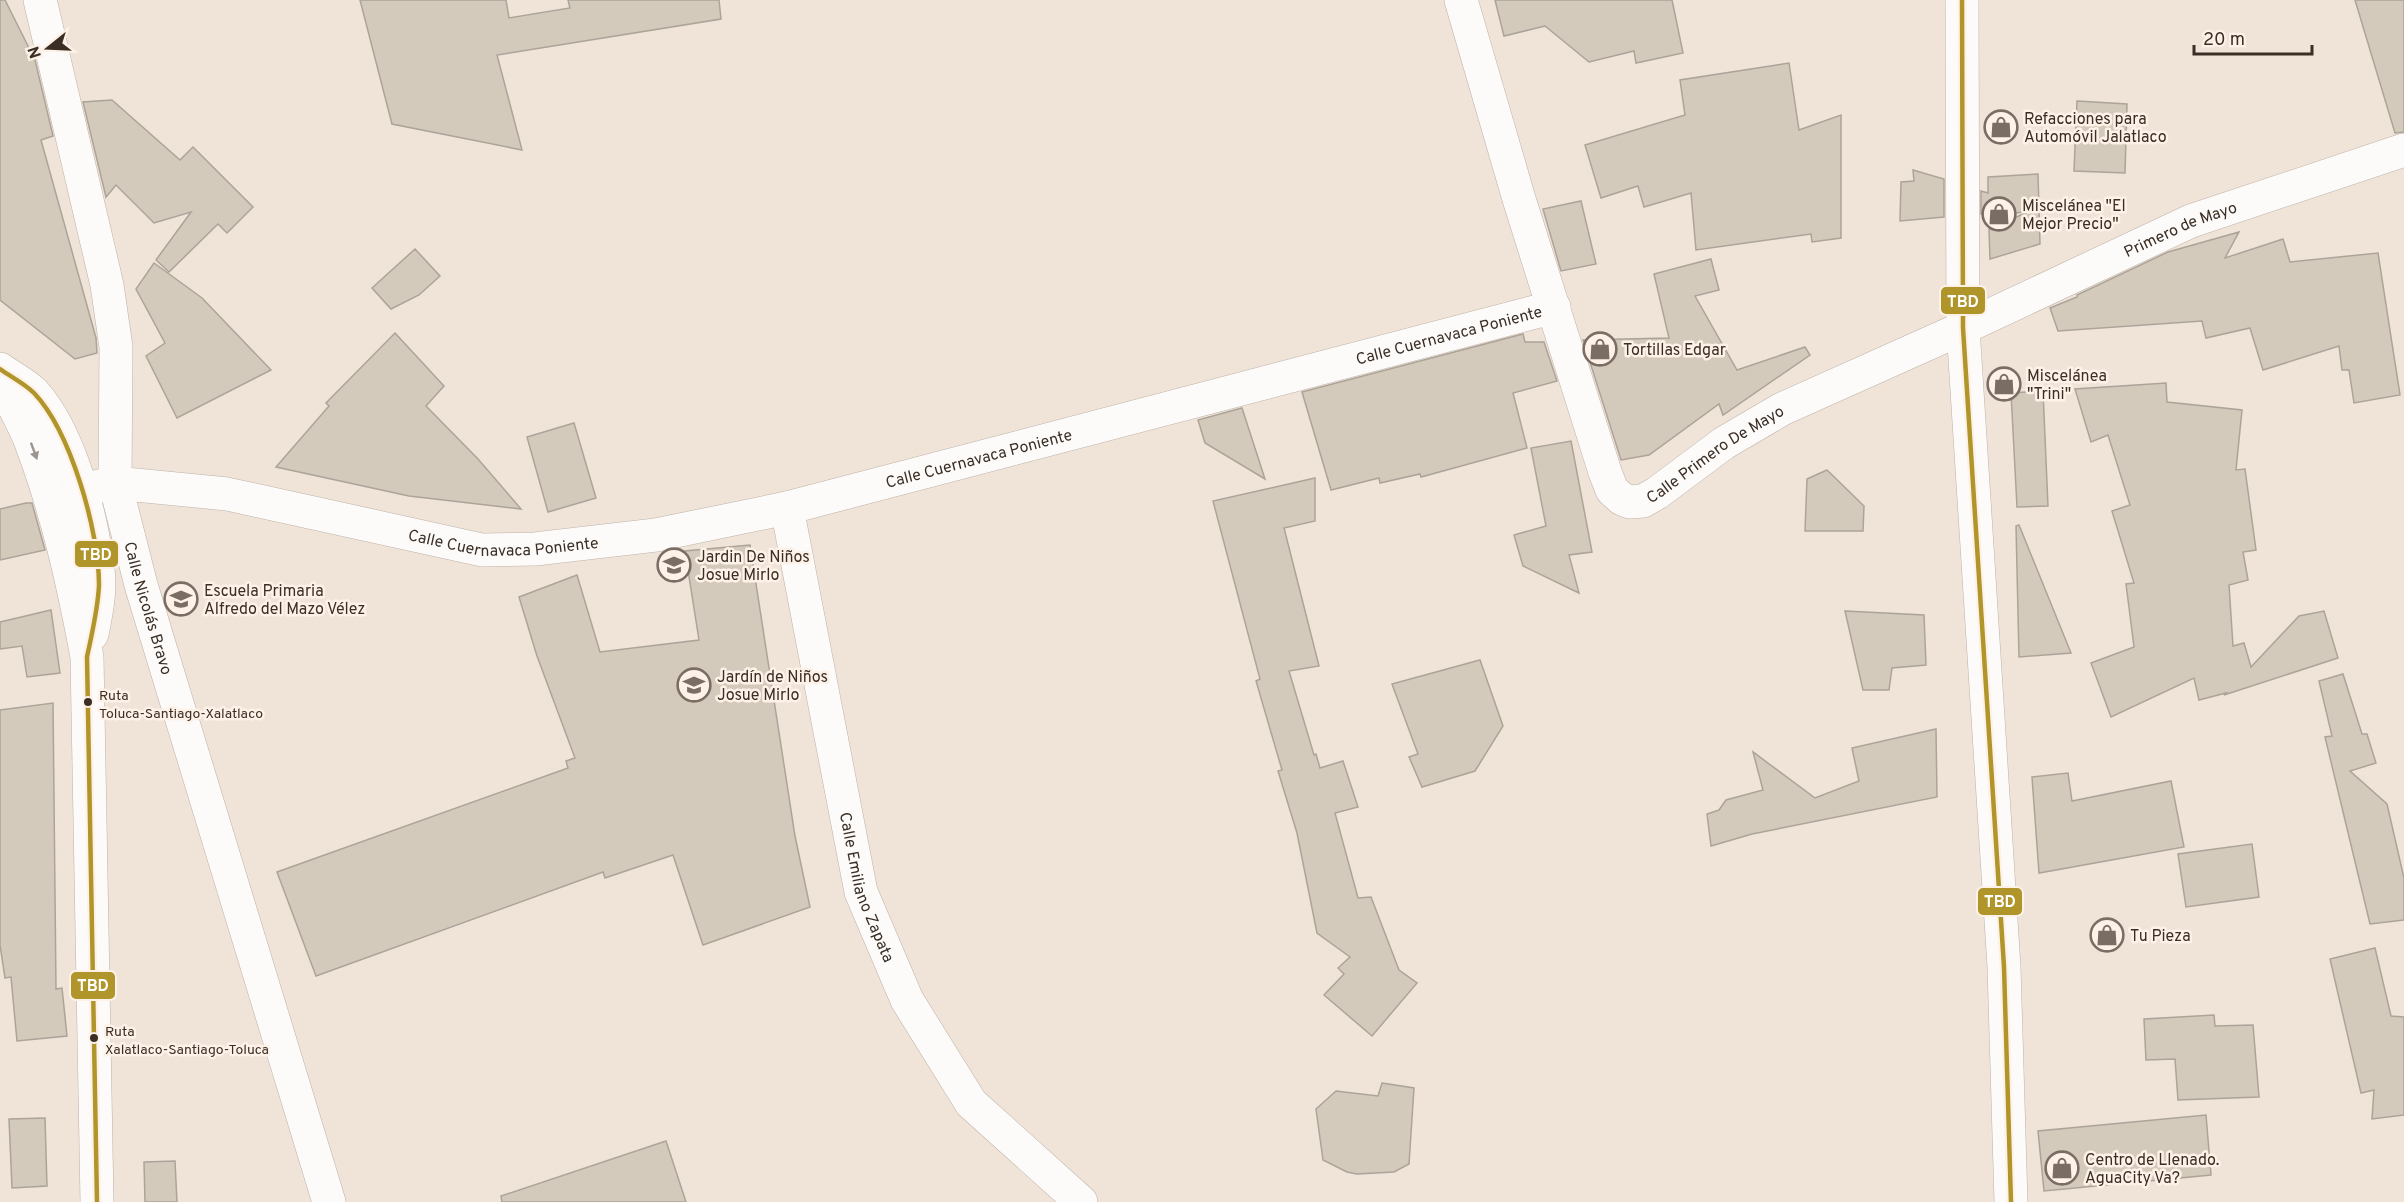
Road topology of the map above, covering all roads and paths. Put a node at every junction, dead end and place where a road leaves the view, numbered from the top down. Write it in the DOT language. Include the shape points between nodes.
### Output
graph roads {
  1 [pos="40,0"];
  2 [pos="1461,0"];
  3 [pos="1962,0"];
  4 [pos="2404,150"];
  5 [pos="1554,307"];
  6 [pos="1963,328"];
  7 [pos="0,369"];
  8 [pos="0,378"];
  9 [pos="115,483"];
  10 [pos="80,490"];
  11 [pos="787,508"];
  12 [pos="87,657"];
  13 [pos="97,1202"];
  14 [pos="330,1202"];
  15 [pos="1081,1202"];
  16 [pos="2011,1202"];
  1 -- 9 [label="street, Calle Nicolás Bravo" via="107,285 116,346"];
  2 -- 5 [label="street, Calle Cuernavaca Poniente"];
  3 -- 6 [label="street"];
  4 -- 6 [label="street, Primero de Mayo" via="2191,221"];
  5 -- 6 [label="street, Calle Primero De Mayo" via="1605,472 1612,489 1630,502 1643,501 1657,493 1724,443 1782,409"];
  5 -- 11 [label="street, Calle Cuernavaca Poniente"];
  6 -- 16 [label="street" via="2004,967"];
  7 -- 10 [label="street" via="33,392 56,424"];
  8 -- 12 [label="street, one-way" via="29,437 52,501"];
  9 -- 10 [label="street, Calle Cuernavaca Poniente"];
  9 -- 11 [label="street, Calle Cuernavaca Poniente" via="226,494 482,550 535,549 656,535"];
  9 -- 14 [label="street, Calle Nicolás Bravo" via="141,585"];
  10 -- 12 [label="street" via="98,571 97,610"];
  11 -- 15 [label="street, Calle Emiliano Zapata" via="861,892 908,1000 971,1103"];
  12 -- 13 [label="street"];
}
